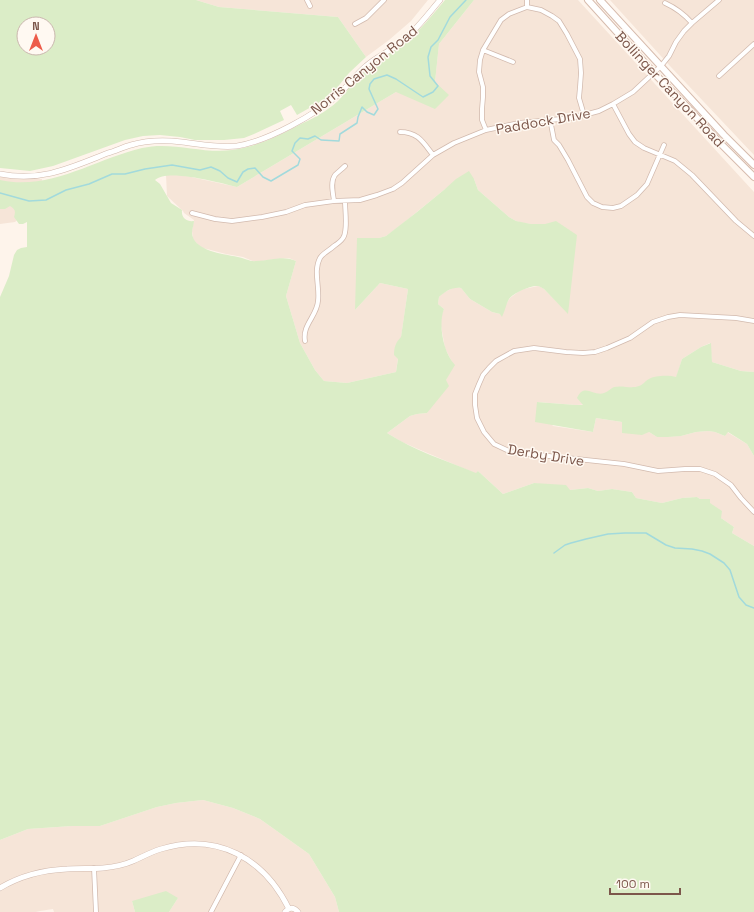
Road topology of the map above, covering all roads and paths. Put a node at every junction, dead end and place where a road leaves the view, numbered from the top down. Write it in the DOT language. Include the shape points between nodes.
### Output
graph roads {
  1 [pos="307,0"];
  2 [pos="384,0"];
  3 [pos="440,0"];
  4 [pos="527,0"];
  5 [pos="588,0"];
  6 [pos="600,0"];
  7 [pos="719,0"];
  8 [pos="665,3"];
  9 [pos="310,6"];
  10 [pos="527,7"];
  11 [pos="692,23"];
  12 [pos="355,24"];
  13 [pos="754,44"];
  14 [pos="483,50"];
  15 [pos="513,62"];
  16 [pos="661,66"];
  17 [pos="654,73"];
  18 [pos="719,76"];
  19 [pos="613,104"];
  20 [pos="584,116"];
  21 [pos="550,119"];
  22 [pos="486,130"];
  23 [pos="400,132"];
  24 [pos="664,145"];
  25 [pos="660,154"];
  26 [pos="433,155"];
  27 [pos="754,165"];
  28 [pos="345,166"];
  29 [pos="0,174"];
  30 [pos="754,177"];
  31 [pos="334,201"];
  32 [pos="345,201"];
  33 [pos="192,213"];
  34 [pos="754,236"];
  35 [pos="754,321"];
  36 [pos="305,341"];
  37 [pos="754,512"];
  38 [pos="241,856"];
  39 [pos="94,868"];
  40 [pos="0,888"];
  41 [pos="287,910"];
  42 [pos="96,912"];
  43 [pos="211,912"];
  44 [pos="298,912"];
  1 -- 9 [label="street"];
  2 -- 12 [label="street" via="366,18"];
  3 -- 29 [label="street, Norris Canyon Road" via="410,35 366,66 340,94 319,110 255,141 236,146 215,146 161,140 131,145 54,173 23,177"];
  4 -- 10 [label="street"];
  5 -- 17 [label="main road, Bollinger Canyon Road"];
  6 -- 16 [label="main road, Bollinger Canyon Road"];
  7 -- 11 [label="street, Paddock Drive"];
  8 -- 11 [label="street" via="673,6"];
  10 -- 14 [label="street" via="501,20"];
  10 -- 20 [label="street" via="552,16 559,21 567,34 580,59 582,73 579,98"];
  11 -- 16 [label="street, Paddock Drive"];
  13 -- 18 [label="street"];
  14 -- 15 [label="street"];
  14 -- 22 [label="street" via="479,72 483,87 482,120"];
  16 -- 17 [label="street, Paddock Drive"];
  16 -- 27 [label="main road, Bollinger Canyon Road"];
  17 -- 19 [label="street, Paddock Drive" via="633,92"];
  17 -- 30 [label="main road, Bollinger Canyon Road"];
  19 -- 20 [label="street, Paddock Drive"];
  19 -- 25 [label="street" via="636,142"];
  20 -- 21 [label="street, Paddock Drive"];
  21 -- 22 [label="street, Paddock Drive"];
  21 -- 25 [label="street" via="554,140 568,160 587,197 602,207 621,206 637,195 647,184"];
  22 -- 26 [label="street, Paddock Drive"];
  23 -- 26 [label="street" via="414,135 423,141"];
  24 -- 25 [label="street"];
  25 -- 34 [label="street" via="675,161 692,175"];
  26 -- 32 [label="street, Paddock Drive" via="393,189 360,200"];
  28 -- 31 [label="street" via="333,180"];
  31 -- 32 [label="street, Paddock Drive"];
  31 -- 33 [label="street, Paddock Drive" via="305,205 262,217 232,220 214,219"];
  32 -- 36 [label="street" via="344,238 320,256 317,271 318,301 305,330"];
  35 -- 37 [label="street, Derby Drive" via="680,315 653,322 630,338 595,352 534,348 514,351 496,361 486,372 475,394 477,418 484,432 494,444 511,452 624,464 658,471 700,469 715,474 731,485"];
  38 -- 39 [label="street" via="220,847 190,844 162,849 121,865"];
  38 -- 41 [label="street" via="266,874 276,886"];
  38 -- 43 [label="street"];
  39 -- 40 [label="street" via="52,870 22,877"];
  39 -- 42 [label="street"];
  41 -- 44 [label="street" via="294,909"];
}
